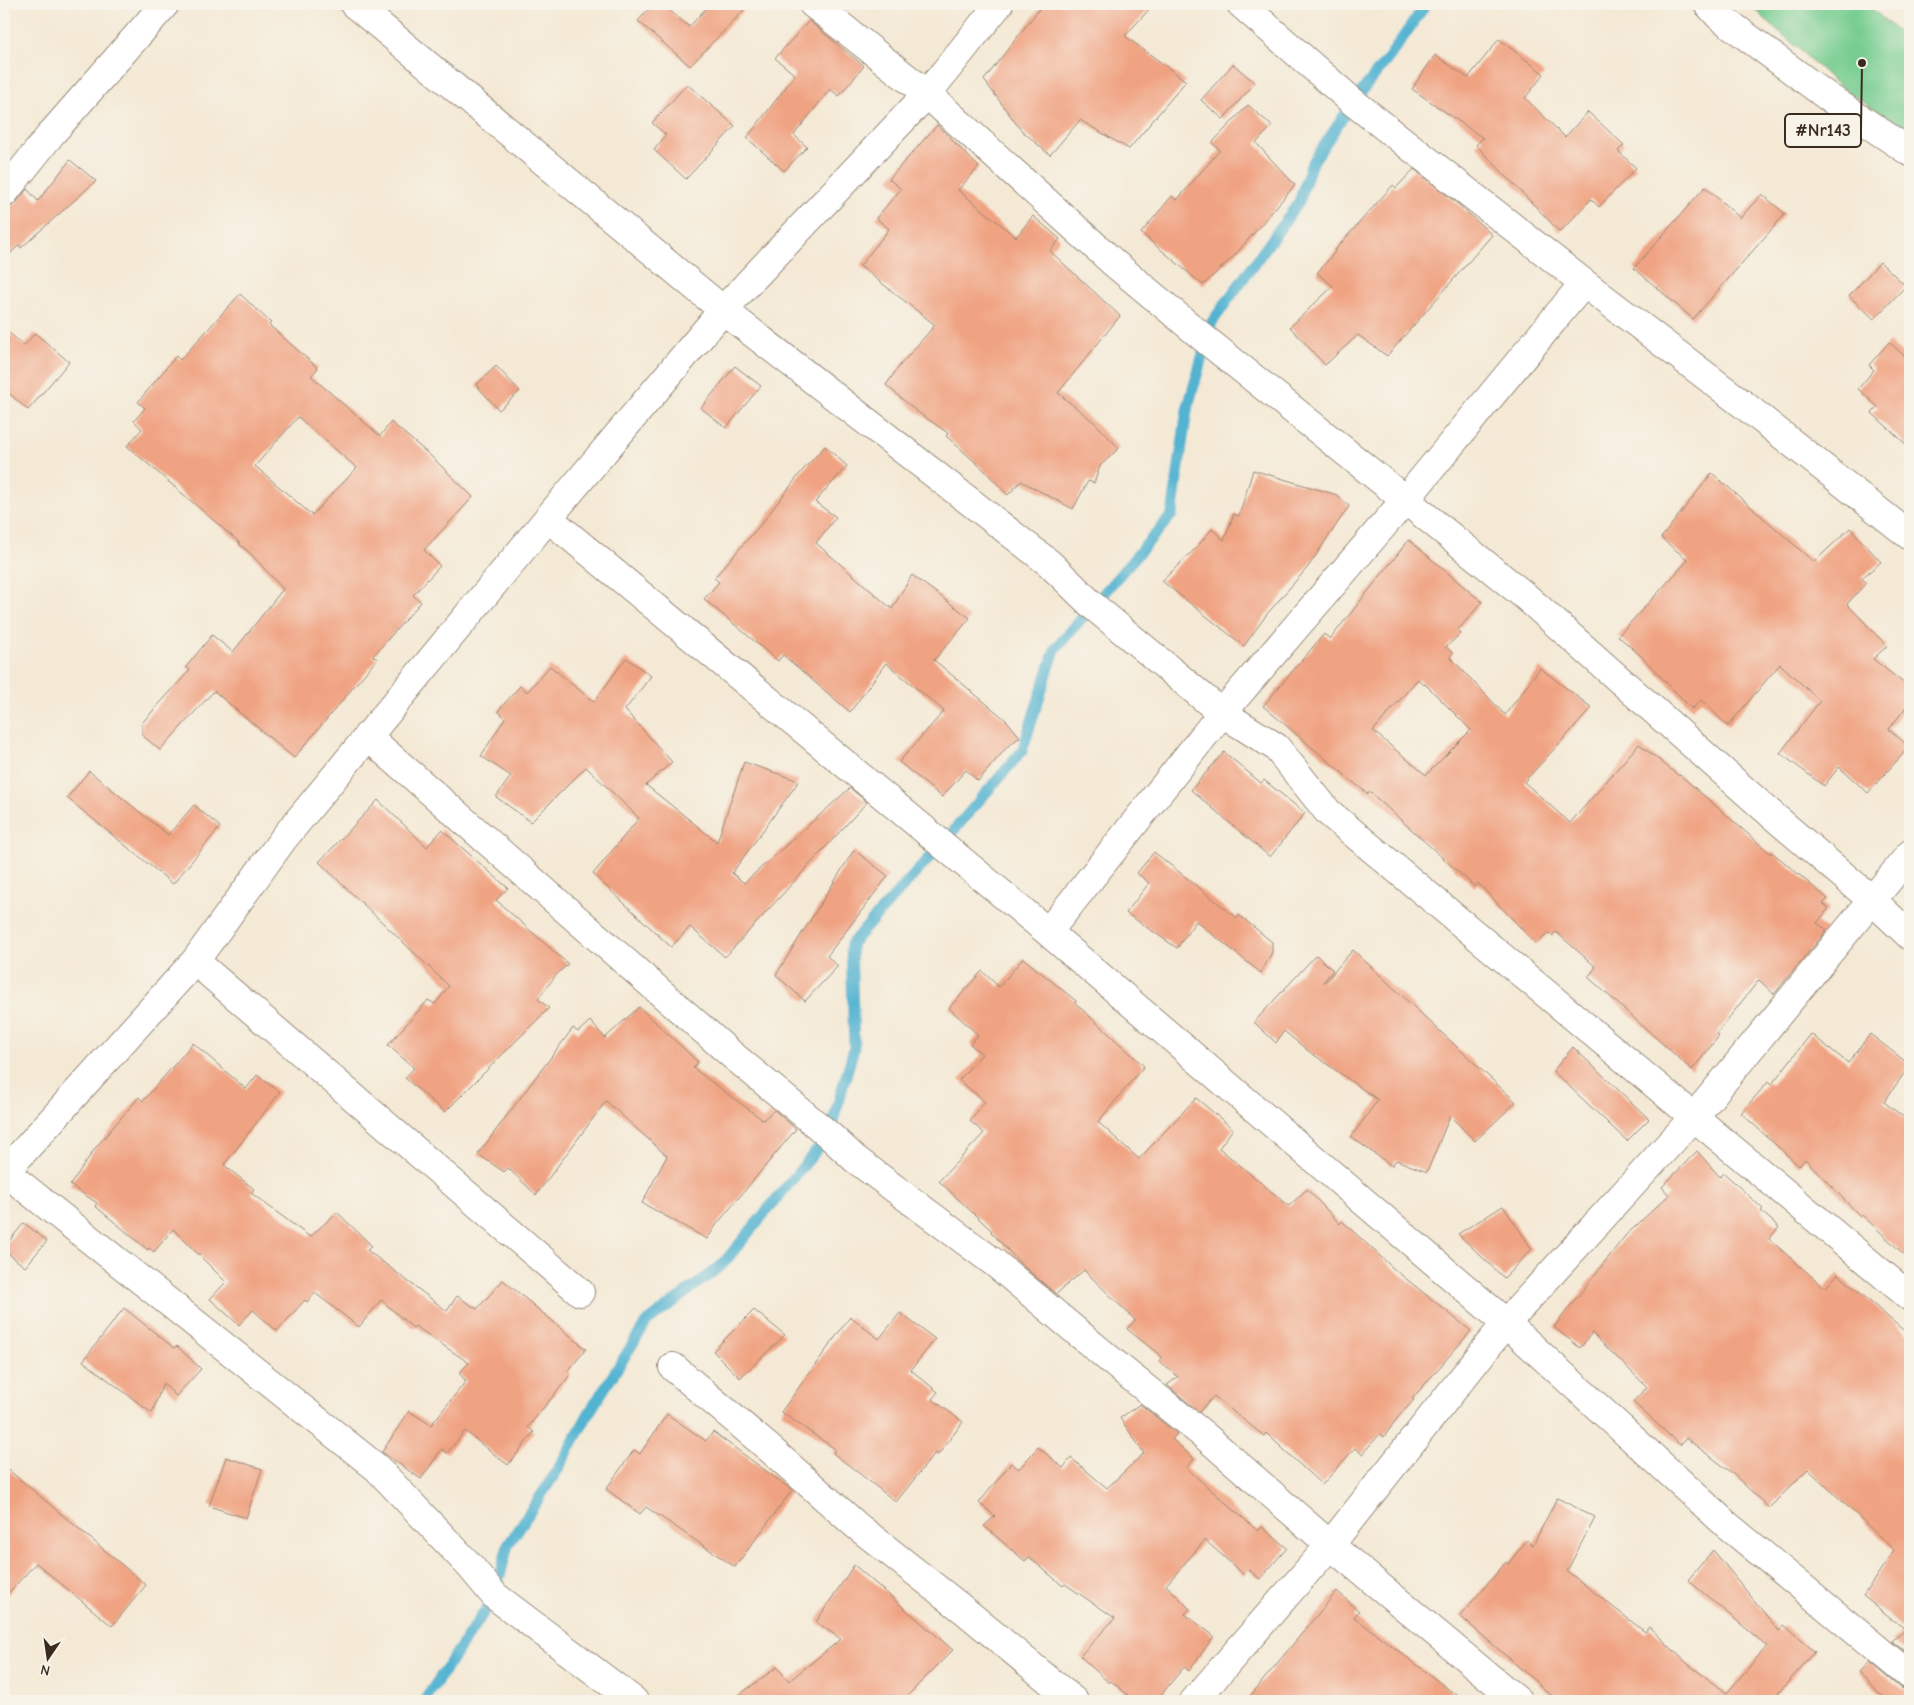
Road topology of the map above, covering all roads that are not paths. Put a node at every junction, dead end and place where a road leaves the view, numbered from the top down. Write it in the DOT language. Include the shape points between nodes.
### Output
graph roads {
  1 [pos="165,4"];
  2 [pos="354,4"];
  3 [pos="813,4"];
  4 [pos="999,4"];
  5 [pos="1241,4"];
  6 [pos="1708,4"];
  7 [pos="927,94"];
  8 [pos="1910,152"];
  9 [pos="4,193"];
  10 [pos="1584,283"];
  11 [pos="723,310"];
  12 [pos="1406,499"];
  13 [pos="548,518"];
  14 [pos="1910,536"];
  15 [pos="1222,713"];
  16 [pos="367,736"];
  17 [pos="1910,854"];
  18 [pos="1872,900"];
  19 [pos="1048,932"];
  20 [pos="1910,936"];
  21 [pos="195,961"];
  22 [pos="1694,1117"];
  23 [pos="4,1173"];
  24 [pos="580,1292"];
  25 [pos="1910,1298"];
  26 [pos="1506,1323"];
  27 [pos="672,1367"];
  28 [pos="1330,1545"];
  29 [pos="1910,1676"];
  30 [pos="634,1701"];
  31 [pos="1074,1701"];
  32 [pos="1194,1701"];
  33 [pos="1518,1701"];
  1 -- 9 [label="street"];
  2 -- 11 [label="street"];
  3 -- 7 [label="street"];
  4 -- 7 [label="street"];
  5 -- 10 [label="street" via="1353,102"];
  6 -- 8 [label="street" via="1719,16 1820,92"];
  7 -- 11 [label="street"];
  7 -- 12 [label="street" via="1114,264"];
  10 -- 12 [label="street"];
  10 -- 14 [label="street"];
  11 -- 13 [label="street"];
  11 -- 15 [label="street" via="1049,563 1092,605"];
  12 -- 15 [label="street"];
  12 -- 18 [label="street" via="1525,596"];
  13 -- 16 [label="street"];
  13 -- 19 [label="street"];
  15 -- 19 [label="street"];
  15 -- 22 [label="street" via="1276,747 1328,812"];
  16 -- 21 [label="street" via="284,838"];
  16 -- 28 [label="street" via="855,1159 996,1264 1206,1436"];
  17 -- 18 [label="street"];
  18 -- 20 [label="street"];
  18 -- 22 [label="street"];
  19 -- 26 [label="street"];
  21 -- 23 [label="street"];
  21 -- 24 [label="street"];
  22 -- 25 [label="street"];
  22 -- 26 [label="street"];
  23 -- 30 [label="street" via="377,1468 495,1596"];
  26 -- 28 [label="street"];
  26 -- 29 [label="street" via="1727,1525"];
  27 -- 31 [label="street" via="857,1526"];
  28 -- 32 [label="street"];
  28 -- 33 [label="street"];
}
